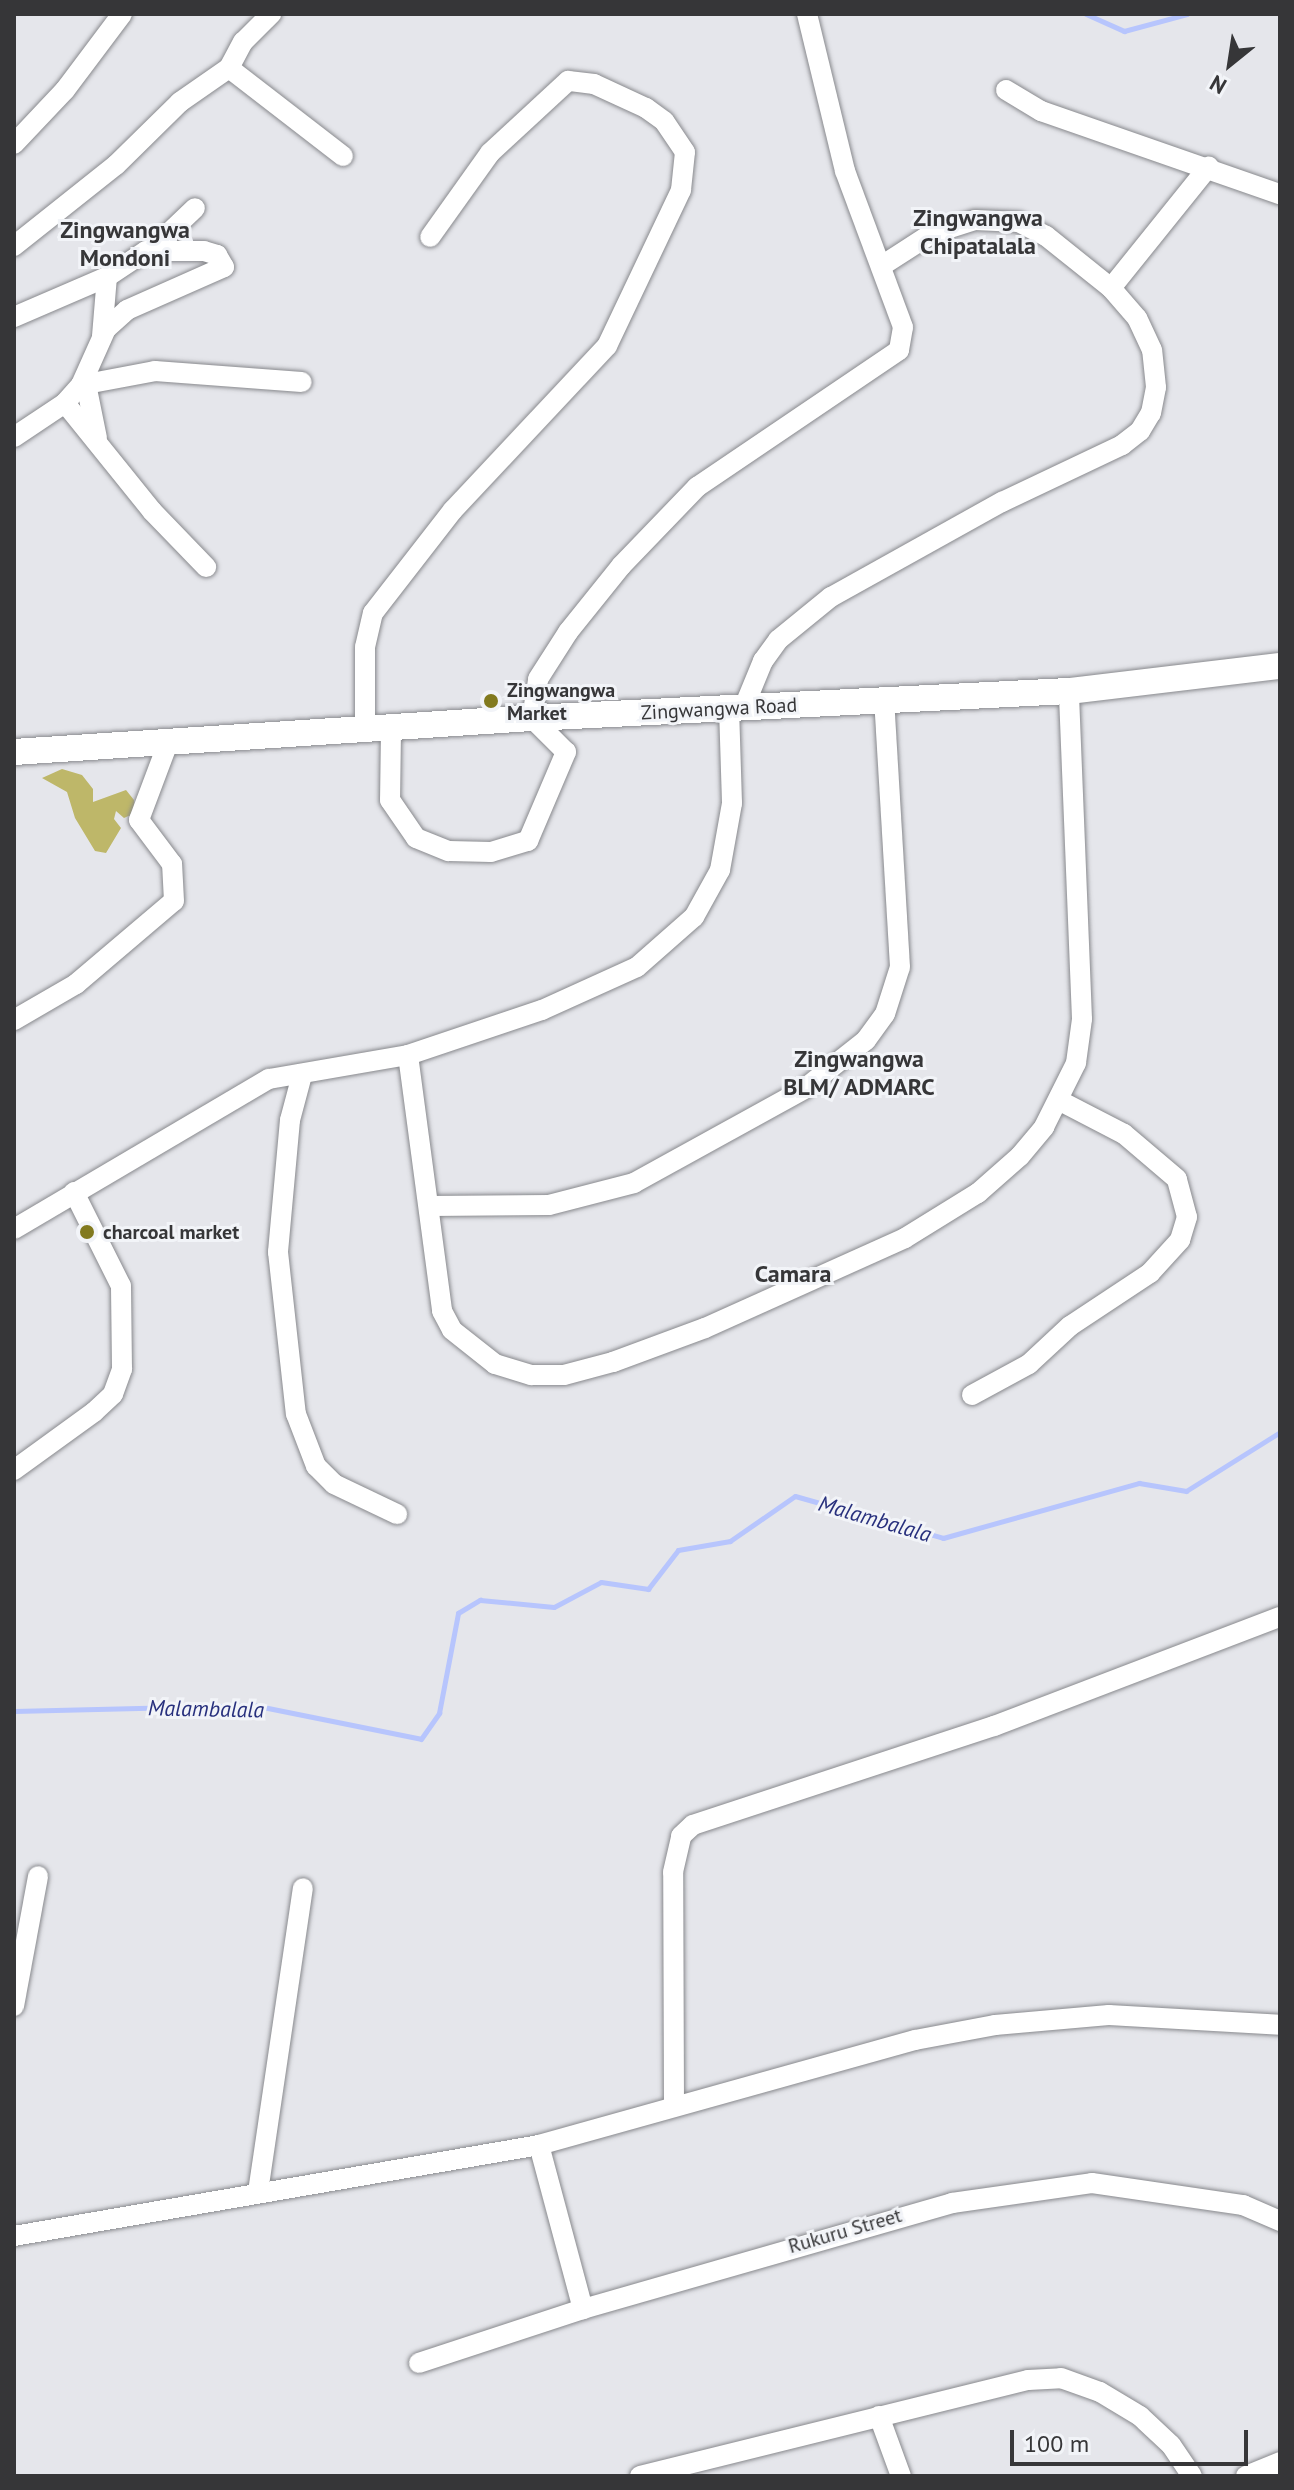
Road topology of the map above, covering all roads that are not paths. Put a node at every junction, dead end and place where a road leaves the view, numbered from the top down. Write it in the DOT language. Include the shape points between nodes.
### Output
graph roads {
  1 [pos="122,14"];
  2 [pos="271,14"];
  3 [pos="807,14"];
  4 [pos="229,68"];
  5 [pos="1006,90"];
  6 [pos="14,144"];
  7 [pos="343,156"];
  8 [pos="1209,166"];
  9 [pos="1280,194"];
  10 [pos="195,208"];
  11 [pos="430,237"];
  12 [pos="14,246"];
  13 [pos="150,251"];
  14 [pos="883,265"];
  15 [pos="107,277"];
  16 [pos="1111,288"];
  17 [pos="14,317"];
  18 [pos="102,336"];
  19 [pos="302,382"];
  20 [pos="84,385"];
  21 [pos="65,403"];
  22 [pos="14,437"];
  23 [pos="97,438"];
  24 [pos="206,567"];
  25 [pos="1280,666"];
  26 [pos="1069,691"];
  27 [pos="884,701"];
  28 [pos="737,708"];
  29 [pos="532,718"];
  30 [pos="378,731"];
  31 [pos="168,743"];
  32 [pos="15,755"];
  33 [pos="14,1020"];
  34 [pos="408,1055"];
  35 [pos="302,1075"];
  36 [pos="1060,1101"];
  37 [pos="74,1192"];
  38 [pos="430,1206"];
  39 [pos="14,1229"];
  40 [pos="972,1395"];
  41 [pos="14,1470"];
  42 [pos="397,1514"];
  43 [pos="1280,1617"];
  44 [pos="38,1876"];
  45 [pos="303,1888"];
  46 [pos="14,2006"];
  47 [pos="1280,2025"];
  48 [pos="674,2104"];
  49 [pos="539,2145"];
  50 [pos="258,2192"];
  51 [pos="1280,2221"];
  52 [pos="14,2236"];
  53 [pos="583,2309"];
  54 [pos="419,2363"];
  55 [pos="879,2416"];
  56 [pos="1280,2462"];
  57 [pos="640,2476"];
  58 [pos="901,2476"];
  59 [pos="1192,2476"];
  60 [pos="1246,2476"];
  1 -- 6 [label="street" via="65,90"];
  2 -- 4 [label="street" via="243,42"];
  3 -- 14 [label="street" via="845,171"];
  4 -- 7 [label="street"];
  4 -- 12 [label="street" via="180,102 116,165"];
  5 -- 8 [label="street" via="1041,111"];
  8 -- 9 [label="street"];
  8 -- 16 [label="street"];
  10 -- 13 [label="street"];
  11 -- 30 [label="street" via="490,153 568,81 594,84 646,108 664,121 685,152 681,190 607,346 453,510 373,613 365,647"];
  13 -- 15 [label="street"];
  13 -- 18 [label="street" via="204,251 217,255 224,267 127,310"];
  14 -- 16 [label="street" via="946,227 999,219 1046,236"];
  14 -- 29 [label="street" via="903,327 899,350 730,460 668,514 546,663"];
  15 -- 17 [label="street"];
  15 -- 18 [label="street"];
  16 -- 28 [label="street" via="1137,318 1152,350 1156,387 1151,413 1140,431 831,597 778,640"];
  18 -- 20 [label="street"];
  19 -- 20 [label="street" via="155,371"];
  20 -- 21 [label="street"];
  20 -- 23 [label="street"];
  21 -- 22 [label="street"];
  21 -- 23 [label="street"];
  23 -- 24 [label="street" via="152,511"];
  25 -- 26 [label="street, Zingwangwa Road"];
  26 -- 27 [label="street, Zingwangwa Road"];
  26 -- 36 [label="street" via="1082,1019 1076,1063"];
  27 -- 28 [label="street, Zingwangwa Road"];
  27 -- 38 [label="street" via="900,967 885,1014 866,1040 804,1089 634,1183 549,1205"];
  28 -- 29 [label="street, Zingwangwa Road"];
  28 -- 34 [label="street" via="728,837 720,870 694,917 666,946 608,982"];
  29 -- 30 [label="street, Zingwangwa Road"];
  29 -- 30 [label="street" via="566,752 534,832 516,847 491,852 430,846 395,814"];
  30 -- 31 [label="street, Zingwangwa Road"];
  31 -- 32 [label="street, Zingwangwa Road"];
  31 -- 33 [label="street" via="139,820 172,864 174,901 76,984"];
  34 -- 35 [label="street"];
  34 -- 38 [label="street"];
  35 -- 37 [label="street" via="269,1079"];
  35 -- 42 [label="street" via="290,1120 278,1252 296,1414 316,1466 334,1484"];
  36 -- 38 [label="street" via="1044,1127 998,1177 905,1238 705,1328 564,1375 531,1375 495,1364 452,1330 442,1311 430,1248"];
  36 -- 40 [label="street" via="1124,1134 1162,1164 1182,1188 1187,1217 1169,1256 1150,1273 1070,1326 1029,1364"];
  37 -- 39 [label="street"];
  37 -- 41 [label="street" via="121,1286 122,1369 113,1394 94,1412"];
  43 -- 48 [label="street" via="994,1726 712,1814 693,1825 681,1836 673,1872"];
  44 -- 46 [label="street"];
  45 -- 50 [label="street"];
  47 -- 48 [label="street" via="1109,2015 995,2025 915,2040"];
  48 -- 49 [label="street"];
  49 -- 50 [label="street"];
  49 -- 53 [label="street"];
  50 -- 52 [label="street"];
  51 -- 53 [label="street, Rukuru Street" via="1243,2205 1072,2184 919,2209"];
  53 -- 54 [label="street, Rukuru Street"];
  55 -- 57 [label="street"];
  55 -- 58 [label="street"];
  55 -- 59 [label="street" via="1028,2380 1061,2378 1100,2392 1140,2416 1171,2445"];
  56 -- 60 [label="street"];
}
